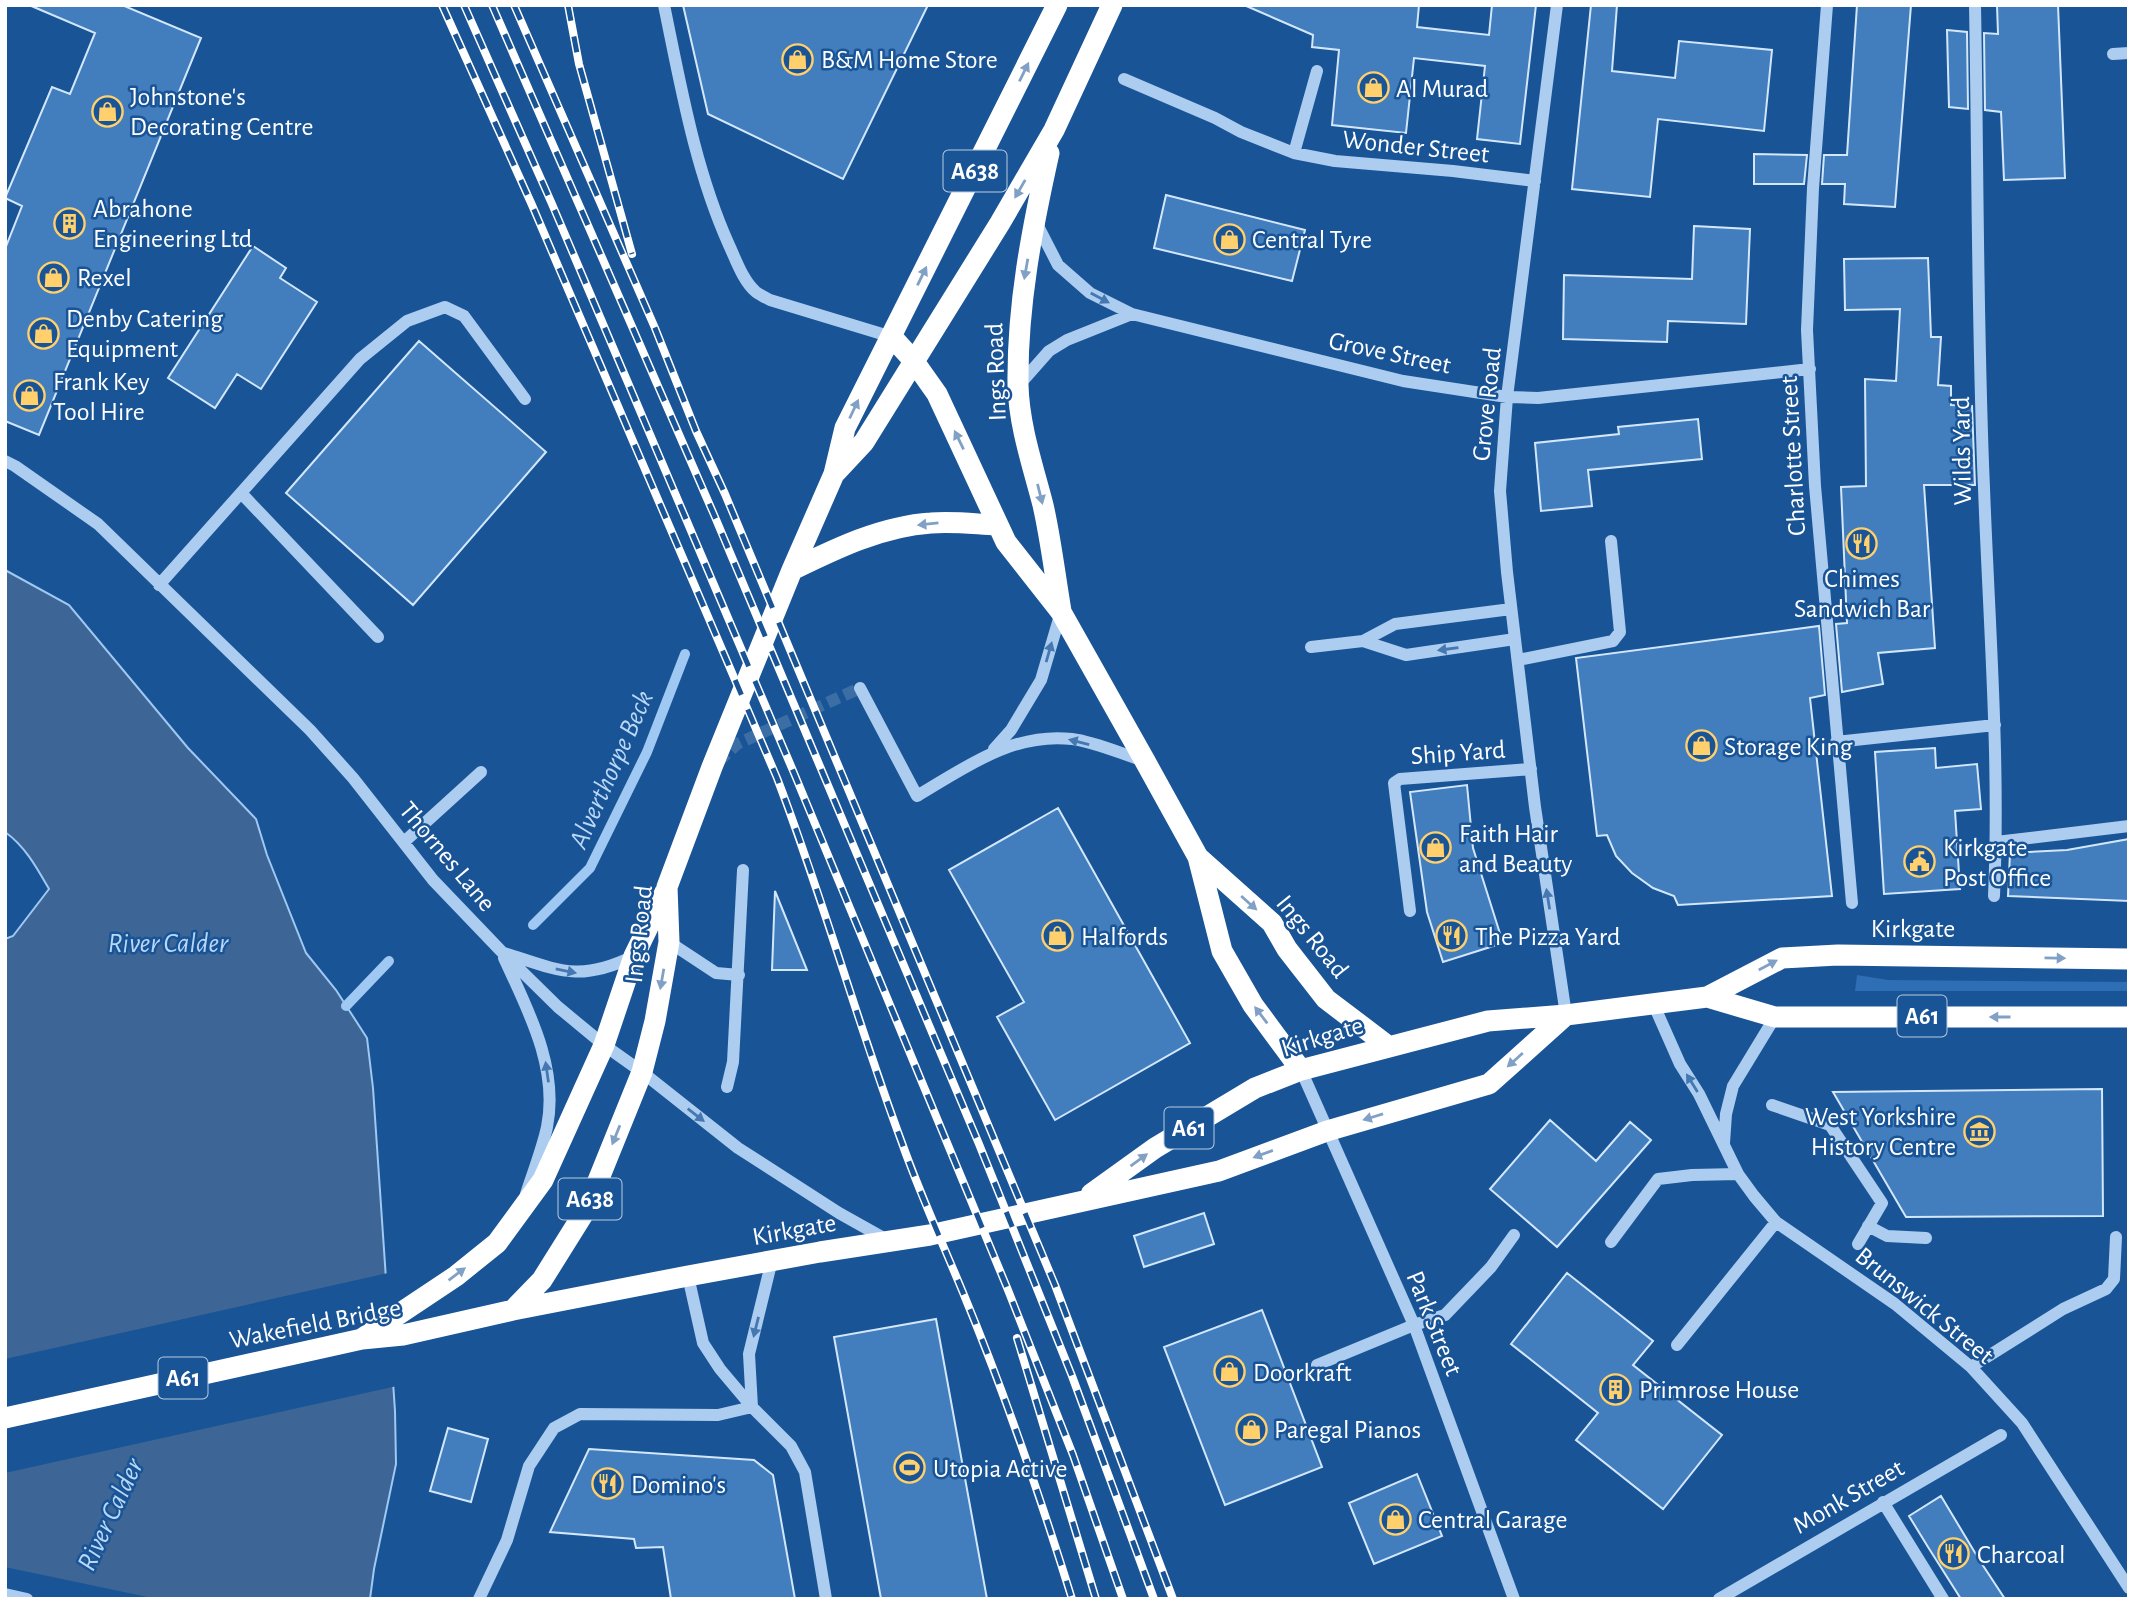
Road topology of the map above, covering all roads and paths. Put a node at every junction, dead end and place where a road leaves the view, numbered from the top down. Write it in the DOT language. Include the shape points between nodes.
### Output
graph roads {
  1 [pos="664,5"];
  2 [pos="1057,5"];
  3 [pos="1112,5"];
  4 [pos="1558,5"];
  5 [pos="1827,5"];
  6 [pos="1975,5"];
  7 [pos="2129,52"];
  8 [pos="2113,54"];
  9 [pos="1317,71"];
  10 [pos="1124,79"];
  11 [pos="1054,130"];
  12 [pos="1294,153"];
  13 [pos="1535,181"];
  14 [pos="1037,206"];
  15 [pos="1132,314"];
  16 [pos="892,337"];
  17 [pos="913,360"];
  18 [pos="1810,369"];
  19 [pos="1018,387"];
  20 [pos="1507,397"];
  21 [pos="525,399"];
  22 [pos="5,461"];
  23 [pos="834,474"];
  24 [pos="242,494"];
  25 [pos="996,525"];
  26 [pos="1611,541"];
  27 [pos="792,570"];
  28 [pos="159,585"];
  29 [pos="1511,609"];
  30 [pos="1061,612"];
  31 [pos="378,637"];
  32 [pos="1515,639"];
  33 [pos="1363,641"];
  34 [pos="1311,647"];
  35 [pos="1518,660"];
  36 [pos="860,688"];
  37 [pos="1995,725"];
  38 [pos="1836,742"];
  39 [pos="991,752"];
  40 [pos="1145,761"];
  41 [pos="1531,769"];
  42 [pos="481,772"];
  43 [pos="2129,826"];
  44 [pos="404,842"];
  45 [pos="1996,842"];
  46 [pos="1198,857"];
  47 [pos="743,870"];
  48 [pos="667,887"];
  49 [pos="1994,896"];
  50 [pos="1852,903"];
  51 [pos="1410,911"];
  52 [pos="668,942"];
  53 [pos="501,951"];
  54 [pos="634,956"];
  55 [pos="2129,959"];
  56 [pos="739,975"];
  57 [pos="1707,997"];
  58 [pos="1653,1003"];
  59 [pos="1566,1015"];
  60 [pos="1775,1017"];
  61 [pos="2129,1017"];
  62 [pos="604,1045"];
  63 [pos="1388,1046"];
  64 [pos="1301,1070"];
  65 [pos="642,1072"];
  66 [pos="727,1087"];
  67 [pos="1772,1105"];
  68 [pos="1327,1131"];
  69 [pos="1724,1143"];
  70 [pos="1738,1174"];
  71 [pos="1084,1200"];
  72 [pos="521,1210"];
  73 [pos="1776,1222"];
  74 [pos="1868,1226"];
  75 [pos="1514,1235"];
  76 [pos="2116,1237"];
  77 [pos="1926,1238"];
  78 [pos="889,1241"];
  79 [pos="1611,1242"];
  80 [pos="1858,1244"];
  81 [pos="772,1260"];
  82 [pos="688,1276"];
  83 [pos="513,1310"];
  84 [pos="1414,1325"];
  85 [pos="362,1339"];
  86 [pos="1677,1345"];
  87 [pos="1317,1365"];
  88 [pos="1971,1367"];
  89 [pos="752,1407"];
  90 [pos="5,1418"];
  91 [pos="2001,1435"];
  92 [pos="1884,1502"];
  93 [pos="2129,1588"];
  94 [pos="5,1594"];
  95 [pos="27,1599"];
  96 [pos="479,1599"];
  97 [pos="826,1599"];
  98 [pos="1514,1599"];
  99 [pos="1719,1599"];
  100 [pos="1943,1599"];
  1 -- 16 [label="street" via="701,174 746,279 755,292 770,300"];
  16 -- 2 [label="highway, Ings Road / A638, one-way"];
  3 -- 11 [label="highway, Ings Road / A638"];
  4 -- 13 [label="street, Grove Road"];
  5 -- 18 [label="street, Charlotte Street" via="1813,188 1807,330"];
  6 -- 37 [label="street, Wilds Yard" via="1984,486"];
  7 -- 8 [label="street"];
  9 -- 12 [label="street"];
  10 -- 12 [label="street, Wonder Street"];
  11 -- 14 [label="highway, Ings Road"];
  11 -- 17 [label="highway, Ings Road / A638, one-way"];
  12 -- 13 [label="street, Wonder Street"];
  13 -- 20 [label="street, Grove Road"];
  14 -- 15 [label="street, Grove Street, one-way" via="1039,228 1058,265 1090,293"];
  14 -- 19 [label="highway, Ings Road, one-way" via="1022,294"];
  15 -- 19 [label="street" via="1049,351"];
  15 -- 20 [label="street, Grove Street" via="1403,381"];
  16 -- 17 [label="highway, Ings Road"];
  23 -- 16 [label="highway, Ings Road / A638, one-way" via="845,428"];
  17 -- 23 [label="highway, Ings Road / A638" via="863,442"];
  25 -- 17 [label="highway, Ings Road, one-way" via="937,394"];
  18 -- 20 [label="street, Grove Street" via="1538,398"];
  18 -- 38 [label="street, Charlotte Street"];
  19 -- 30 [label="highway, Ings Road, one-way"];
  20 -- 29 [label="street, Grove Road" via="1500,491"];
  21 -- 24 [label="street" via="464,316 445,307 407,321 360,359"];
  22 -- 28 [label="street, Thornes Lane" via="98,524"];
  23 -- 27 [label="highway, Ings Road / A638"];
  24 -- 28 [label="street"];
  24 -- 31 [label="street"];
  25 -- 27 [label="highway, one-way" via="930,523 874,535"];
  25 -- 30 [label="highway, Ings Road"];
  26 -- 35 [label="street" via="1620,632 1613,641"];
  27 -- 48 [label="highway, Ings Road / A638"];
  28 -- 44 [label="street, Thornes Lane" via="310,730"];
  29 -- 32 [label="street, Grove Road"];
  29 -- 33 [label="street" via="1395,624"];
  39 -- 30 [label="street, one-way" via="1011,730 1041,680"];
  30 -- 40 [label="highway, Ings Road"];
  32 -- 33 [label="street, one-way" via="1406,654"];
  32 -- 35 [label="street, Grove Road"];
  33 -- 34 [label="street"];
  35 -- 41 [label="street, Grove Road"];
  36 -- 39 [label="street" via="918,796"];
  37 -- 38 [label="street"];
  37 -- 45 [label="street, Wilds Yard"];
  38 -- 50 [label="street, Charlotte Street"];
  40 -- 39 [label="street, one-way" via="1072,739 1022,741"];
  40 -- 46 [label="highway, Ings Road"];
  41 -- 51 [label="street, Ship Yard" via="1394,783"];
  59 -- 41 [label="street, Grove Road, one-way"];
  42 -- 44 [label="street"];
  43 -- 45 [label="street"];
  44 -- 53 [label="street, Thornes Lane" via="433,880"];
  45 -- 49 [label="street, Wilds Yard"];
  46 -- 63 [label="highway, Ings Road, one-way" via="1272,923 1326,999"];
  64 -- 46 [label="highway, Ings Road, one-way" via="1253,1005 1222,951"];
  47 -- 56 [label="street"];
  48 -- 52 [label="highway, Ings Road / A638"];
  48 -- 54 [label="highway, A638"];
  52 -- 56 [label="street" via="716,973"];
  52 -- 65 [label="highway, Ings Road / A638, one-way"];
  53 -- 54 [label="street, one-way" via="579,973 612,967"];
  53 -- 62 [label="street, Thornes Lane"];
  72 -- 53 [label="street, one-way" via="547,1127 550,1097 537,1032"];
  54 -- 62 [label="highway, A638"];
  57 -- 55 [label="highway, Kirkgate / A61, one-way" via="1782,958"];
  56 -- 66 [label="street"];
  57 -- 58 [label="highway, Kirkgate / A61"];
  57 -- 60 [label="highway, Kirkgate / A61"];
  58 -- 59 [label="highway, Kirkgate / A61"];
  69 -- 58 [label="street, Brunswick Street, one-way" via="1680,1064"];
  59 -- 63 [label="highway, Kirkgate / A61" via="1488,1021"];
  59 -- 68 [label="highway, Kirkgate / A61, one-way" via="1489,1084"];
  61 -- 60 [label="highway, Kirkgate / A61, one-way"];
  60 -- 69 [label="street, Brunswick Street" via="1733,1086"];
  62 -- 65 [label="street, Thornes Lane"];
  62 -- 72 [label="highway, A638" via="543,1180"];
  63 -- 64 [label="highway, Kirkgate / A61"];
  64 -- 68 [label="street, Park Street"];
  71 -- 64 [label="highway, Kirkgate / A61, one-way" via="1229,1102"];
  65 -- 78 [label="street, Thornes Lane, one-way" via="756,1161"];
  65 -- 83 [label="highway, Ings Road / A638, one-way" via="587,1208 542,1280"];
  67 -- 74 [label="street" via="1830,1125 1882,1203"];
  68 -- 71 [label="highway, Kirkgate / A61, one-way" via="1219,1171"];
  68 -- 84 [label="street, Park Street"];
  69 -- 70 [label="street, Brunswick Street"];
  70 -- 73 [label="street, Brunswick Street"];
  70 -- 79 [label="street" via="1658,1179"];
  71 -- 78 [label="highway, Kirkgate / A61"];
  85 -- 72 [label="highway, A638, one-way" via="497,1243"];
  73 -- 86 [label="street"];
  73 -- 88 [label="street, Brunswick Street" via="1895,1304"];
  74 -- 77 [label="street" via="1887,1236"];
  74 -- 80 [label="street"];
  75 -- 84 [label="street" via="1445,1315"];
  76 -- 88 [label="street" via="2114,1279 2106,1289 2063,1309"];
  78 -- 81 [label="highway, Kirkgate / A61"];
  81 -- 82 [label="highway, Kirkgate / A61"];
  81 -- 89 [label="street, one-way" via="749,1354"];
  82 -- 83 [label="highway, Kirkgate / A61"];
  82 -- 89 [label="street" via="704,1343 719,1369"];
  83 -- 85 [label="highway, Wakefield Bridge / A61" via="402,1335"];
  84 -- 87 [label="street"];
  84 -- 98 [label="street, Park Street"];
  85 -- 90 [label="highway, Wakefield Bridge / A61"];
  88 -- 93 [label="street, Brunswick Street" via="2022,1423"];
  89 -- 96 [label="street" via="718,1415 580,1414 554,1428 529,1466 507,1540"];
  89 -- 97 [label="street" via="791,1446 805,1472"];
  91 -- 92 [label="street, Monk Street"];
  92 -- 99 [label="street, Monk Street"];
  92 -- 100 [label="street"];
  94 -- 95 [label="street"];
}
